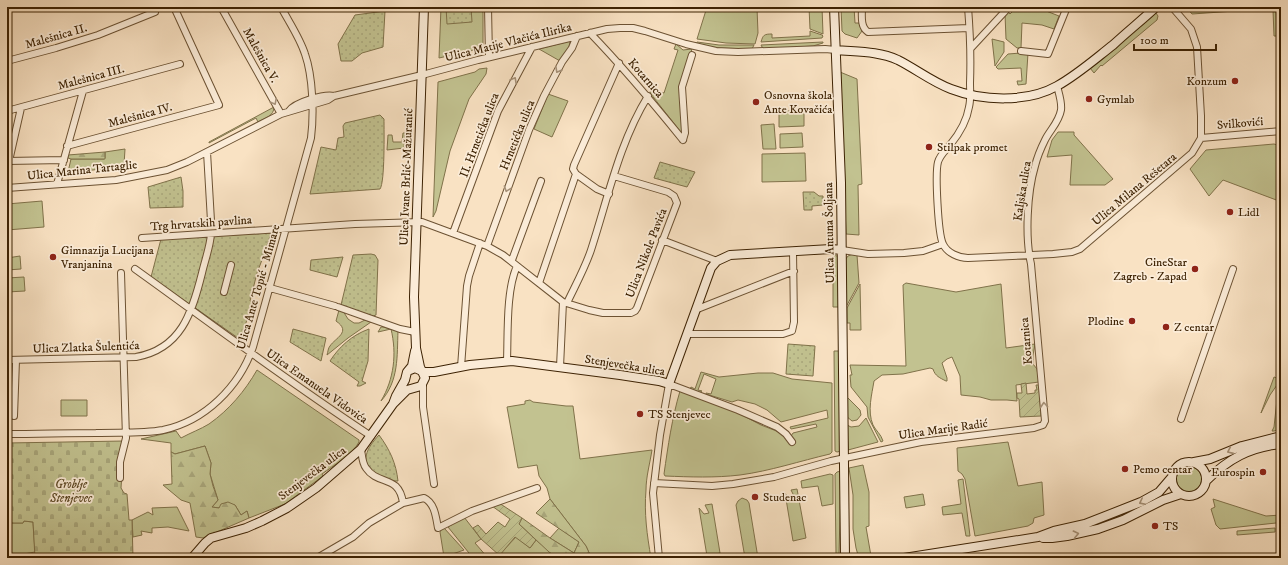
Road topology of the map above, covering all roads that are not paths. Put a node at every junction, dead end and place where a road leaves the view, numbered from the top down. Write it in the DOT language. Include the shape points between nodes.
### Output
graph roads {
  1 [pos="174,7"];
  2 [pos="222,7"];
  3 [pos="281,7"];
  4 [pos="424,7"];
  5 [pos="488,7"];
  6 [pos="834,7"];
  7 [pos="862,7"];
  8 [pos="968,7"];
  9 [pos="1009,7"];
  10 [pos="1067,7"];
  11 [pos="1156,7"];
  12 [pos="1172,7"];
  13 [pos="155,12"];
  14 [pos="969,28"];
  15 [pos="590,33"];
  16 [pos="577,36"];
  17 [pos="532,47"];
  18 [pos="971,48"];
  19 [pos="836,50"];
  20 [pos="1021,51"];
  21 [pos="692,54"];
  22 [pos="489,58"];
  23 [pos="7,61"];
  24 [pos="619,63"];
  25 [pos="180,64"];
  26 [pos="422,75"];
  27 [pos="1057,86"];
  28 [pos="83,91"];
  29 [pos="648,96"];
  30 [pos="971,96"];
  31 [pos="311,102"];
  32 [pos="21,108"];
  33 [pos="7,112"];
  34 [pos="281,114"];
  35 [pos="1281,131"];
  36 [pos="1201,138"];
  37 [pos="67,146"];
  38 [pos="207,152"];
  39 [pos="64,160"];
  40 [pos="8,161"];
  41 [pos="576,174"];
  42 [pos="614,176"];
  43 [pos="541,181"];
  44 [pos="57,184"];
  45 [pos="7,188"];
  46 [pos="609,194"];
  47 [pos="211,221"];
  48 [pos="416,222"];
  49 [pos="286,228"];
  50 [pos="453,233"];
  51 [pos="211,234"];
  52 [pos="142,238"];
  53 [pos="662,240"];
  54 [pos="480,243"];
  55 [pos="943,244"];
  56 [pos="487,246"];
  57 [pos="842,250"];
  58 [pos="793,252"];
  59 [pos="1029,256"];
  60 [pos="512,260"];
  61 [pos="717,261"];
  62 [pos="231,265"];
  63 [pos="517,266"];
  64 [pos="135,269"];
  65 [pos="1233,269"];
  66 [pos="794,271"];
  67 [pos="121,273"];
  68 [pos="539,283"];
  69 [pos="270,288"];
  70 [pos="224,292"];
  71 [pos="565,302"];
  72 [pos="696,309"];
  73 [pos="191,310"];
  74 [pos="414,332"];
  75 [pos="687,334"];
  76 [pos="416,348"];
  77 [pos="251,353"];
  78 [pos="124,358"];
  79 [pos="7,360"];
  80 [pos="16,360"];
  81 [pos="507,361"];
  82 [pos="461,367"];
  83 [pos="560,367"];
  84 [pos="410,370"];
  85 [pos="422,371"];
  86 [pos="441,372"];
  87 [pos="406,379"];
  88 [pos="424,382"];
  89 [pos="669,384"];
  90 [pos="413,387"];
  91 [pos="393,404"];
  92 [pos="423,407"];
  93 [pos="14,416"];
  94 [pos="1181,419"];
  95 [pos="1045,423"];
  96 [pos="125,432"];
  97 [pos="7,434"];
  98 [pos="371,436"];
  99 [pos="1281,436"];
  100 [pos="792,442"];
  101 [pos="1281,444"];
  102 [pos="361,450"];
  103 [pos="844,459"];
  104 [pos="1194,462"];
  105 [pos="120,478"];
  106 [pos="1171,478"];
  107 [pos="1206,480"];
  108 [pos="434,484"];
  109 [pos="654,484"];
  110 [pos="537,488"];
  111 [pos="1181,494"];
  112 [pos="403,503"];
  113 [pos="1038,537"];
  114 [pos="192,558"];
  115 [pos="317,558"];
  116 [pos="659,558"];
  117 [pos="844,558"];
  118 [pos="904,558"];
  1 -- 37 [label="street, Malešnica IV." via="218,105"];
  2 -- 34 [label="street, Malešnica V., one-way"];
  3 -- 31 [label="street, Ulica Ante Topić - Mimare" via="305,54 309,69"];
  4 -- 26 [label="street, Ulica Ivane Brlić-Mažuranić"];
  5 -- 22 [label="street"];
  6 -- 19 [label="street, Ulica Antuna Šoljana"];
  7 -- 14 [label="street" via="863,26 871,32"];
  8 -- 14 [label="street"];
  9 -- 18 [label="street"];
  10 -- 20 [label="street" via="1048,54"];
  11 -- 27 [label="street" via="1092,62"];
  12 -- 36 [label="street" via="1191,29 1198,47"];
  13 -- 23 [label="street, Malešnica II." via="98,35"];
  14 -- 18 [label="street"];
  15 -- 16 [label="street, Ulica Matije Vlačića Ilirika"];
  15 -- 19 [label="street, Ulica Matije Vlačića Ilirika" via="607,29 633,28 716,51"];
  15 -- 24 [label="street, Kotarnica"];
  16 -- 17 [label="street, Ulica Matije Vlačića Ilirika"];
  16 -- 56 [label="street, Hrnetićka ulica, one-way" via="544,96 529,130"];
  17 -- 22 [label="street, Ulica Matije Vlačića Ilirika"];
  50 -- 17 [label="street, II. Hrnetićka ulica, one-way" via="498,112"];
  18 -- 30 [label="street"];
  19 -- 30 [label="street" via="887,56 937,83"];
  19 -- 57 [label="street, Ulica Antuna Šoljana"];
  21 -- 29 [label="street, Kotarnica" via="682,87 685,133 683,140"];
  22 -- 26 [label="street, Ulica Matije Vlačića Ilirika"];
  24 -- 29 [label="street, Kotarnica"];
  24 -- 41 [label="street" via="574,165"];
  25 -- 28 [label="street, Malešnica III."];
  26 -- 31 [label="street, Ulica Marina Tartaglie" via="334,96 328,100"];
  26 -- 48 [label="street, Ulica Ivane Brlić-Mažuranić"];
  27 -- 30 [label="street" via="1009,98"];
  27 -- 59 [label="street, Kaljska ulica" via="1061,111 1045,140 1035,166 1028,217"];
  28 -- 32 [label="street, Malešnica III."];
  28 -- 37 [label="street"];
  29 -- 42 [label="street" via="624,142"];
  30 -- 55 [label="street" via="961,128 938,163 937,184"];
  31 -- 34 [label="street, Ulica Marina Tartaglie"];
  31 -- 49 [label="street, Ulica Ante Topić - Mimare" via="311,138"];
  32 -- 33 [label="street, Malešnica III."];
  32 -- 40 [label="street"];
  34 -- 38 [label="street, Ulica Marina Tartaglie"];
  35 -- 36 [label="street, Svilkovići"];
  36 -- 59 [label="street, Ulica Milana Rešetara" via="1189,156 1080,249 1061,254"];
  37 -- 39 [label="street"];
  38 -- 44 [label="street, Ulica Marina Tartaglie" via="160,171 116,180"];
  38 -- 47 [label="street, Trg hrvatskih pavlina"];
  39 -- 40 [label="street"];
  39 -- 44 [label="street"];
  41 -- 46 [label="street"];
  41 -- 68 [label="street"];
  42 -- 46 [label="street"];
  42 -- 53 [label="street, Ulica Nikole Pavića" via="674,196 676,207"];
  43 -- 60 [label="street"];
  44 -- 45 [label="street, Ulica Marina Tartaglie"];
  46 -- 71 [label="street" via="590,252"];
  48 -- 49 [label="street, Trg hrvatskih pavlina"];
  48 -- 50 [label="street, Ulica Nikole Pavića" via="425,222"];
  48 -- 74 [label="street, Ulica Ivane Brlić-Mažuranić"];
  49 -- 51 [label="street, Trg hrvatskih pavlina"];
  49 -- 69 [label="street, Ulica Ante Topić - Mimare"];
  50 -- 54 [label="street, Ulica Nikole Pavića"];
  51 -- 52 [label="street, Trg hrvatskih pavlina"];
  51 -- 73 [label="street, Ulica Zlatka Šulentića"];
  53 -- 61 [label="street"];
  53 -- 71 [label="street, Ulica Nikole Pavića" via="635,311 604,313"];
  54 -- 56 [label="street, Ulica Nikole Pavića"];
  54 -- 82 [label="street" via="467,286"];
  55 -- 57 [label="street" via="923,251 904,253 868,254"];
  55 -- 59 [label="street, Ulica Milana Rešetara" via="960,258"];
  56 -- 60 [label="street, Ulica Nikole Pavića"];
  57 -- 58 [label="street"];
  57 -- 103 [label="street, Ulica Antuna Šoljana"];
  58 -- 61 [label="street" via="730,255"];
  58 -- 66 [label="street"];
  95 -- 59 [label="street, Kotarnica, one-way"];
  60 -- 63 [label="street, Ulica Nikole Pavića"];
  61 -- 72 [label="street" via="711,268"];
  62 -- 70 [label="street"];
  63 -- 68 [label="street, Ulica Nikole Pavića"];
  63 -- 81 [label="street" via="510,290"];
  64 -- 73 [label="street"];
  65 -- 94 [label="street"];
  66 -- 72 [label="street"];
  66 -- 75 [label="street" via="793,327 789,333"];
  67 -- 78 [label="street"];
  68 -- 71 [label="street, Ulica Nikole Pavića"];
  69 -- 74 [label="street"];
  69 -- 77 [label="street, Ulica Ante Topić - Mimare"];
  71 -- 83 [label="street"];
  72 -- 75 [label="street"];
  73 -- 77 [label="street"];
  73 -- 78 [label="street, Ulica Zlatka Šulentića" via="180,331 164,347 148,355"];
  74 -- 76 [label="street, Ulica Ivane Brlić-Mažuranić"];
  75 -- 89 [label="street"];
  76 -- 84 [label="street, Ulica Ivane Brlić-Mažuranić"];
  76 -- 85 [label="street, Ulica Ivane Brlić-Mažuranić"];
  77 -- 96 [label="street, Ulica Ante Topić - Mimare" via="233,384 214,404 198,415 170,428"];
  77 -- 98 [label="street, Ulica Emanuela Vidovića"];
  78 -- 80 [label="street, Ulica Zlatka Šulentića"];
  78 -- 96 [label="street"];
  79 -- 80 [label="street, Ulica Zlatka Šulentića"];
  80 -- 93 [label="street"];
  81 -- 82 [label="street, Stenjevečka ulica"];
  81 -- 83 [label="street, Stenjevečka ulica"];
  82 -- 86 [label="street, Stenjevečka ulica"];
  83 -- 89 [label="street, Stenjevečka ulica"];
  84 -- 85 [label="street" via="416,368"];
  84 -- 87 [label="street"];
  85 -- 86 [label="street, Stenjevečka ulica"];
  85 -- 88 [label="street" via="425,375"];
  86 -- 88 [label="street, Stenjevečka ulica"];
  87 -- 90 [label="street" via="408,385"];
  87 -- 91 [label="street, Stenjevečka ulica"];
  88 -- 90 [label="street" via="418,387"];
  88 -- 92 [label="street"];
  89 -- 100 [label="street, Stenjevečka ulica" via="777,427"];
  89 -- 109 [label="street"];
  90 -- 91 [label="street, Stenjevečka ulica"];
  90 -- 92 [label="street"];
  91 -- 98 [label="street, Stenjevečka ulica"];
  92 -- 108 [label="street"];
  95 -- 103 [label="street, Ulica Marije Radić" via="1038,428 921,442"];
  96 -- 97 [label="street, Ulica Ante Topić - Mimare"];
  96 -- 105 [label="street"];
  98 -- 102 [label="street, Stenjevečka ulica"];
  99 -- 104 [label="street, one-way"];
  101 -- 107 [label="street" via="1238,455"];
  102 -- 112 [label="street, Stenjevečka ulica" via="365,467 375,476 395,485 400,491"];
  102 -- 114 [label="street, Stenjevečka ulica" via="287,508 254,525 211,538"];
  103 -- 109 [label="street" via="774,477 733,484"];
  103 -- 117 [label="street, Ulica Antuna Šoljana"];
  104 -- 106 [label="street" via="1178,465"];
  104 -- 107 [label="street" via="1203,469"];
  106 -- 111 [label="street" via="1174,488"];
  106 -- 113 [label="street, one-way" via="1159,492 1141,502 1085,524"];
  107 -- 111 [label="street" via="1202,491 1197,495"];
  109 -- 116 [label="street" via="653,500"];
  110 -- 112 [label="street" via="472,511 438,528 431,504 424,498"];
  113 -- 111 [label="street, one-way" via="1052,538 1098,529"];
  112 -- 115 [label="street"];
  113 -- 118 [label="street"];
}
